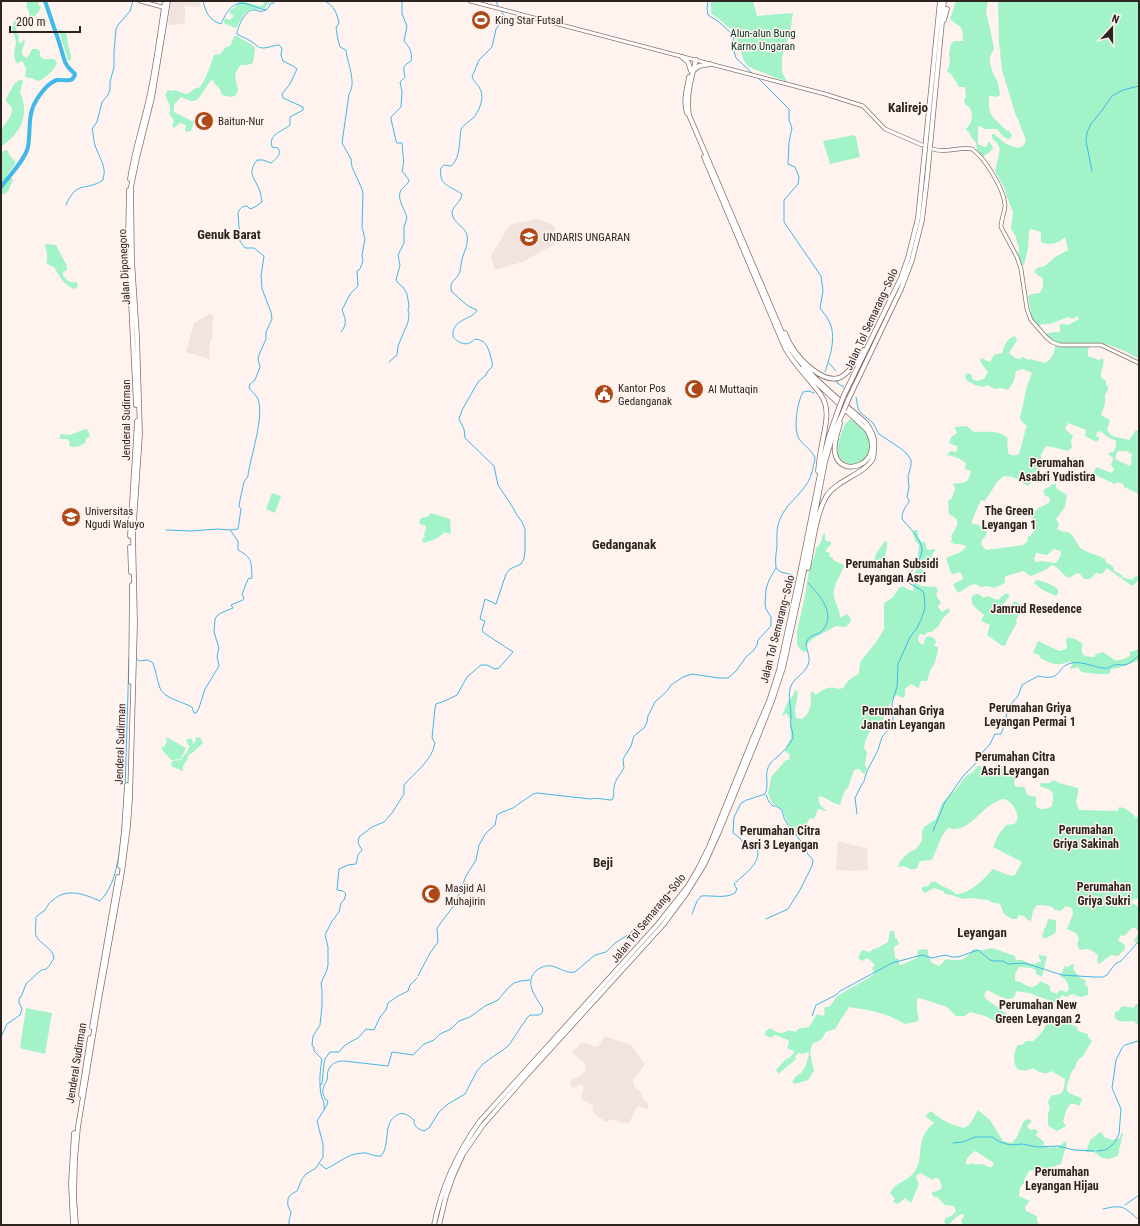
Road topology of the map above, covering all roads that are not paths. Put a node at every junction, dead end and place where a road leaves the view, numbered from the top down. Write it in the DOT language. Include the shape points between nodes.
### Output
graph roads {
  1 [pos="140,1"];
  2 [pos="165,1"];
  3 [pos="168,1"];
  4 [pos="470,1"];
  5 [pos="940,1"];
  6 [pos="944,1"];
  7 [pos="166,8"];
  8 [pos="947,9"];
  9 [pos="941,33"];
  10 [pos="932,54"];
  11 [pos="682,57"];
  12 [pos="695,60"];
  13 [pos="934,63"];
  14 [pos="710,64"];
  15 [pos="692,71"];
  16 [pos="142,133"];
  17 [pos="922,145"];
  18 [pos="933,149"];
  19 [pos="132,280"];
  20 [pos="776,319"];
  21 [pos="878,327"];
  22 [pos="785,348"];
  23 [pos="1139,363"];
  24 [pos="137,387"];
  25 [pos="842,409"];
  26 [pos="817,488"];
  27 [pos="133,513"];
  28 [pos="800,591"];
  29 [pos="133,669"];
  30 [pos="74,1225"];
  31 [pos="434,1225"];
  32 [pos="439,1225"];
  1 -- 7 [label="main road"];
  2 -- 7 [label="highway, Jalan Diponegoro"];
  3 -- 7 [label="highway, Jalan Diponegoro"];
  4 -- 11 [label="main road"];
  5 -- 13 [label="highway, Jalan Tol Semarang–Solo"];
  6 -- 9 [label="highway, Jalan Tol Semarang–Solo"];
  7 -- 16 [label="highway, Jalan Diponegoro" via="151,98"];
  8 -- 9 [label="highway"];
  9 -- 25 [label="highway, Jalan Tol Semarang–Solo, bridge" via="924,197 912,260"];
  10 -- 13 [label="highway"];
  11 -- 12 [label="main road"];
  11 -- 15 [label="highway"];
  12 -- 14 [label="main road"];
  12 -- 15 [label="highway"];
  13 -- 21 [label="highway, Jalan Tol Semarang–Solo" via="918,218 901,278"];
  14 -- 15 [label="highway"];
  14 -- 17 [label="main road" via="858,104 885,129"];
  15 -- 20 [label="highway" via="688,94 689,115"];
  15 -- 22 [label="highway" via="685,93 685,108 690,124"];
  16 -- 19 [label="highway, Jalan Diponegoro" via="131,187"];
  16 -- 19 [label="highway, Jalan Diponegoro" via="131,170 128,193 129,259"];
  18 -- 23 [label="main road" via="944,152 972,149 987,165 1004,200 1001,231 1017,257 1031,320 1046,337 1060,345 1101,345"];
  19 -- 24 [label="highway, Jalan Diponegoro"];
  20 -- 21 [label="highway" via="798,355 819,374 830,378 839,378 850,369"];
  20 -- 28 [label="highway" via="796,357 866,424 875,445 867,466 843,480 826,497"];
  21 -- 25 [label="highway, Jalan Tol Semarang–Solo, bridge" via="844,395"];
  22 -- 25 [label="highway" via="806,373 861,423 870,435 871,452 863,464 855,467 839,462 834,452"];
  22 -- 26 [label="highway" via="825,404 826,422"];
  24 -- 27 [label="highway, Jenderal Sudirman" via="138,429"];
  25 -- 26 [label="highway, Jalan Tol Semarang–Solo" via="829,436"];
  25 -- 28 [label="highway, Jalan Tol Semarang–Solo" via="825,462"];
  26 -- 31 [label="highway, Jalan Tol Semarang–Solo" via="779,670 754,738 698,869 688,886 648,935 480,1121 449,1173"];
  27 -- 29 [label="highway, Jenderal Sudirman"];
  27 -- 29 [label="highway, Jenderal Sudirman" via="130,535"];
  28 -- 32 [label="highway, Jalan Tol Semarang–Solo" via="788,651 774,696 719,832 696,880 663,925 483,1125 463,1154 453,1176"];
  29 -- 30 [label="highway, Jenderal Sudirman" via="127,798 120,863 73,1141 71,1183"];
}
